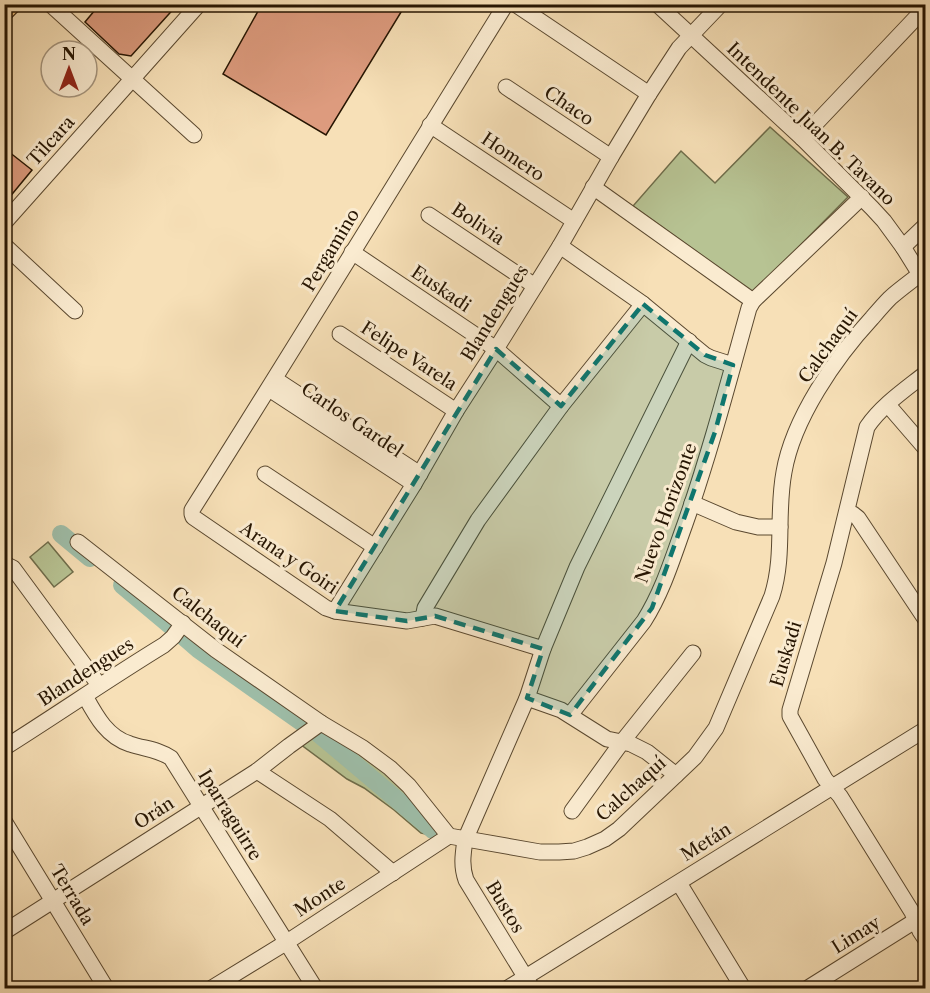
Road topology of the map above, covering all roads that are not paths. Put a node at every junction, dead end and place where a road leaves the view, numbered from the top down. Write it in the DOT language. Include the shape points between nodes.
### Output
graph roads {
  1 [pos="12,4"];
  2 [pos="50,4"];
  3 [pos="199,4"];
  4 [pos="506,4"];
  5 [pos="515,4"];
  6 [pos="657,4"];
  7 [pos="722,4"];
  8 [pos="926,7"];
  9 [pos="4,12"];
  10 [pos="690,36"];
  11 [pos="132,80"];
  12 [pos="506,87"];
  13 [pos="649,94"];
  14 [pos="430,125"];
  15 [pos="194,135"];
  16 [pos="802,138"];
  17 [pos="611,157"];
  18 [pos="593,188"];
  19 [pos="862,197"];
  20 [pos="429,214"];
  21 [pos="574,221"];
  22 [pos="4,223"];
  23 [pos="926,225"];
  24 [pos="4,245"];
  25 [pos="560,246"];
  26 [pos="903,247"];
  27 [pos="352,252"];
  28 [pos="922,279"];
  29 [pos="535,286"];
  30 [pos="753,301"];
  31 [pos="644,304"];
  32 [pos="75,311"];
  33 [pos="340,334"];
  34 [pos="689,341"];
  35 [pos="496,350"];
  36 [pos="733,365"];
  37 [pos="926,373"];
  38 [pos="272,384"];
  39 [pos="888,405"];
  40 [pos="561,406"];
  41 [pos="456,411"];
  42 [pos="926,449"];
  43 [pos="266,474"];
  44 [pos="417,479"];
  45 [pos="692,503"];
  46 [pos="847,512"];
  47 [pos="193,517"];
  48 [pos="780,527"];
  49 [pos="78,542"];
  50 [pos="375,548"];
  51 [pos="6,565"];
  52 [pos="335,611"];
  53 [pos="423,618"];
  54 [pos="926,620"];
  55 [pos="183,623"];
  56 [pos="543,649"];
  57 [pos="693,653"];
  58 [pos="99,685"];
  59 [pos="85,696"];
  60 [pos="527,698"];
  61 [pos="570,715"];
  62 [pos="321,723"];
  63 [pos="926,729"];
  64 [pos="622,742"];
  65 [pos="4,748"];
  66 [pos="257,771"];
  67 [pos="676,775"];
  68 [pos="831,786"];
  69 [pos="202,806"];
  70 [pos="572,811"];
  71 [pos="4,821"];
  72 [pos="449,836"];
  73 [pos="465,840"];
  74 [pos="393,873"];
  75 [pos="679,883"];
  76 [pos="53,900"];
  77 [pos="920,917"];
  78 [pos="4,932"];
  79 [pos="926,940"];
  80 [pos="287,942"];
  81 [pos="528,983"];
  82 [pos="106,988"];
  83 [pos="212,988"];
  84 [pos="315,988"];
  85 [pos="508,988"];
  86 [pos="743,988"];
  87 [pos="808,988"];
  1 -- 9 [label="main road"];
  2 -- 11 [label="street"];
  3 -- 11 [label="street, Tilcara"];
  4 -- 14 [label="street, Pergamino"];
  5 -- 13 [label="street"];
  6 -- 10 [label="street, Intendente Juan B. Tavano"];
  7 -- 10 [label="street, Blandengues"];
  8 -- 16 [label="street"];
  10 -- 13 [label="street, Blandengues"];
  10 -- 16 [label="street, Intendente Juan B. Tavano"];
  11 -- 15 [label="street"];
  11 -- 22 [label="street, Tilcara"];
  12 -- 17 [label="street, Chaco"];
  13 -- 17 [label="street, Blandengues"];
  14 -- 21 [label="street, Homero"];
  14 -- 27 [label="street, Pergamino"];
  16 -- 19 [label="street, Intendente Juan B. Tavano"];
  17 -- 18 [label="street, Blandengues"];
  18 -- 21 [label="street, Blandengues"];
  18 -- 30 [label="street"];
  19 -- 26 [label="street, Intendente Juan B. Tavano"];
  19 -- 30 [label="street"];
  20 -- 29 [label="street, Bolivia"];
  21 -- 25 [label="street, Blandengues"];
  23 -- 26 [label="street"];
  24 -- 32 [label="street"];
  25 -- 29 [label="street, Blandengues"];
  25 -- 31 [label="street"];
  26 -- 28 [label="street, Intendente Juan B. Tavano"];
  27 -- 35 [label="street, Euskadi"];
  27 -- 38 [label="street, Pergamino"];
  28 -- 48 [label="street, Calchaquí" via="890,298 855,336 800,421 784,472"];
  29 -- 35 [label="street, Blandengues"];
  30 -- 36 [label="street, Nuevo Horizonte"];
  31 -- 34 [label="street"];
  31 -- 40 [label="street"];
  33 -- 41 [label="street, Felipe Varela"];
  34 -- 36 [label="street" via="711,358"];
  34 -- 56 [label="street, Bustos" via="577,567"];
  35 -- 40 [label="street, Euskadi"];
  35 -- 41 [label="street, Blandengues"];
  36 -- 45 [label="street, Nuevo Horizonte"];
  37 -- 39 [label="street, Euskadi"];
  38 -- 44 [label="street, Carlos Gardel"];
  38 -- 47 [label="street, Pergamino" via="192,510"];
  39 -- 42 [label="street"];
  39 -- 46 [label="street, Euskadi" via="867,427"];
  40 -- 53 [label="street" via="478,520 424,608"];
  41 -- 44 [label="street, Blandengues"];
  43 -- 50 [label="street"];
  44 -- 50 [label="street, Blandengues"];
  45 -- 48 [label="street" via="736,522"];
  45 -- 61 [label="street, Nuevo Horizonte" via="652,608"];
  46 -- 54 [label="street" via="858,518"];
  46 -- 68 [label="street, Euskadi" via="790,710"];
  47 -- 52 [label="street, Arana y Goiri"];
  48 -- 67 [label="street, Calchaquí" via="778,578 741,670 716,728"];
  49 -- 55 [label="street, Calchaquí"];
  50 -- 52 [label="street, Blandengues"];
  51 -- 58 [label="street" via="13,568"];
  52 -- 53 [label="street, Arana y Goiri" via="407,621"];
  53 -- 56 [label="street, Arana y Goiri" via="435,616"];
  55 -- 58 [label="street, Blandengues" via="164,645"];
  55 -- 62 [label="street, Calchaquí"];
  56 -- 60 [label="street, Bustos"];
  57 -- 64 [label="street"];
  58 -- 59 [label="street, Blandengues"];
  59 -- 65 [label="street, Blandengues"];
  59 -- 69 [label="street, Iparraguirre" via="114,737 158,750 171,758"];
  60 -- 61 [label="street"];
  60 -- 73 [label="street, Bustos"];
  61 -- 64 [label="street" via="607,739"];
  62 -- 66 [label="street, Orán"];
  62 -- 72 [label="street, Calchaquí" via="396,774"];
  63 -- 68 [label="street, Metán"];
  64 -- 67 [label="street" via="646,752"];
  64 -- 70 [label="street"];
  66 -- 69 [label="street, Orán"];
  66 -- 74 [label="street" via="330,819"];
  67 -- 73 [label="street, Calchaquí" via="619,829 587,847 540,852"];
  68 -- 75 [label="street, Metán"];
  68 -- 77 [label="street, Euskadi" via="912,912"];
  69 -- 76 [label="street, Orán"];
  69 -- 80 [label="street, Iparraguirre"];
  71 -- 76 [label="street, Terrada"];
  72 -- 73 [label="street, Calchaquí"];
  72 -- 74 [label="street, Monte"];
  73 -- 81 [label="street, Bustos" via="462,870 466,880"];
  74 -- 80 [label="street, Monte"];
  75 -- 81 [label="street, Metán"];
  75 -- 86 [label="street"];
  76 -- 78 [label="street, Orán"];
  76 -- 82 [label="street, Terrada"];
  77 -- 79 [label="street, Euskadi"];
  77 -- 87 [label="street, Limay"];
  80 -- 83 [label="street, Monte"];
  80 -- 84 [label="street, Iparraguirre"];
  81 -- 85 [label="street, Metán"];
}
